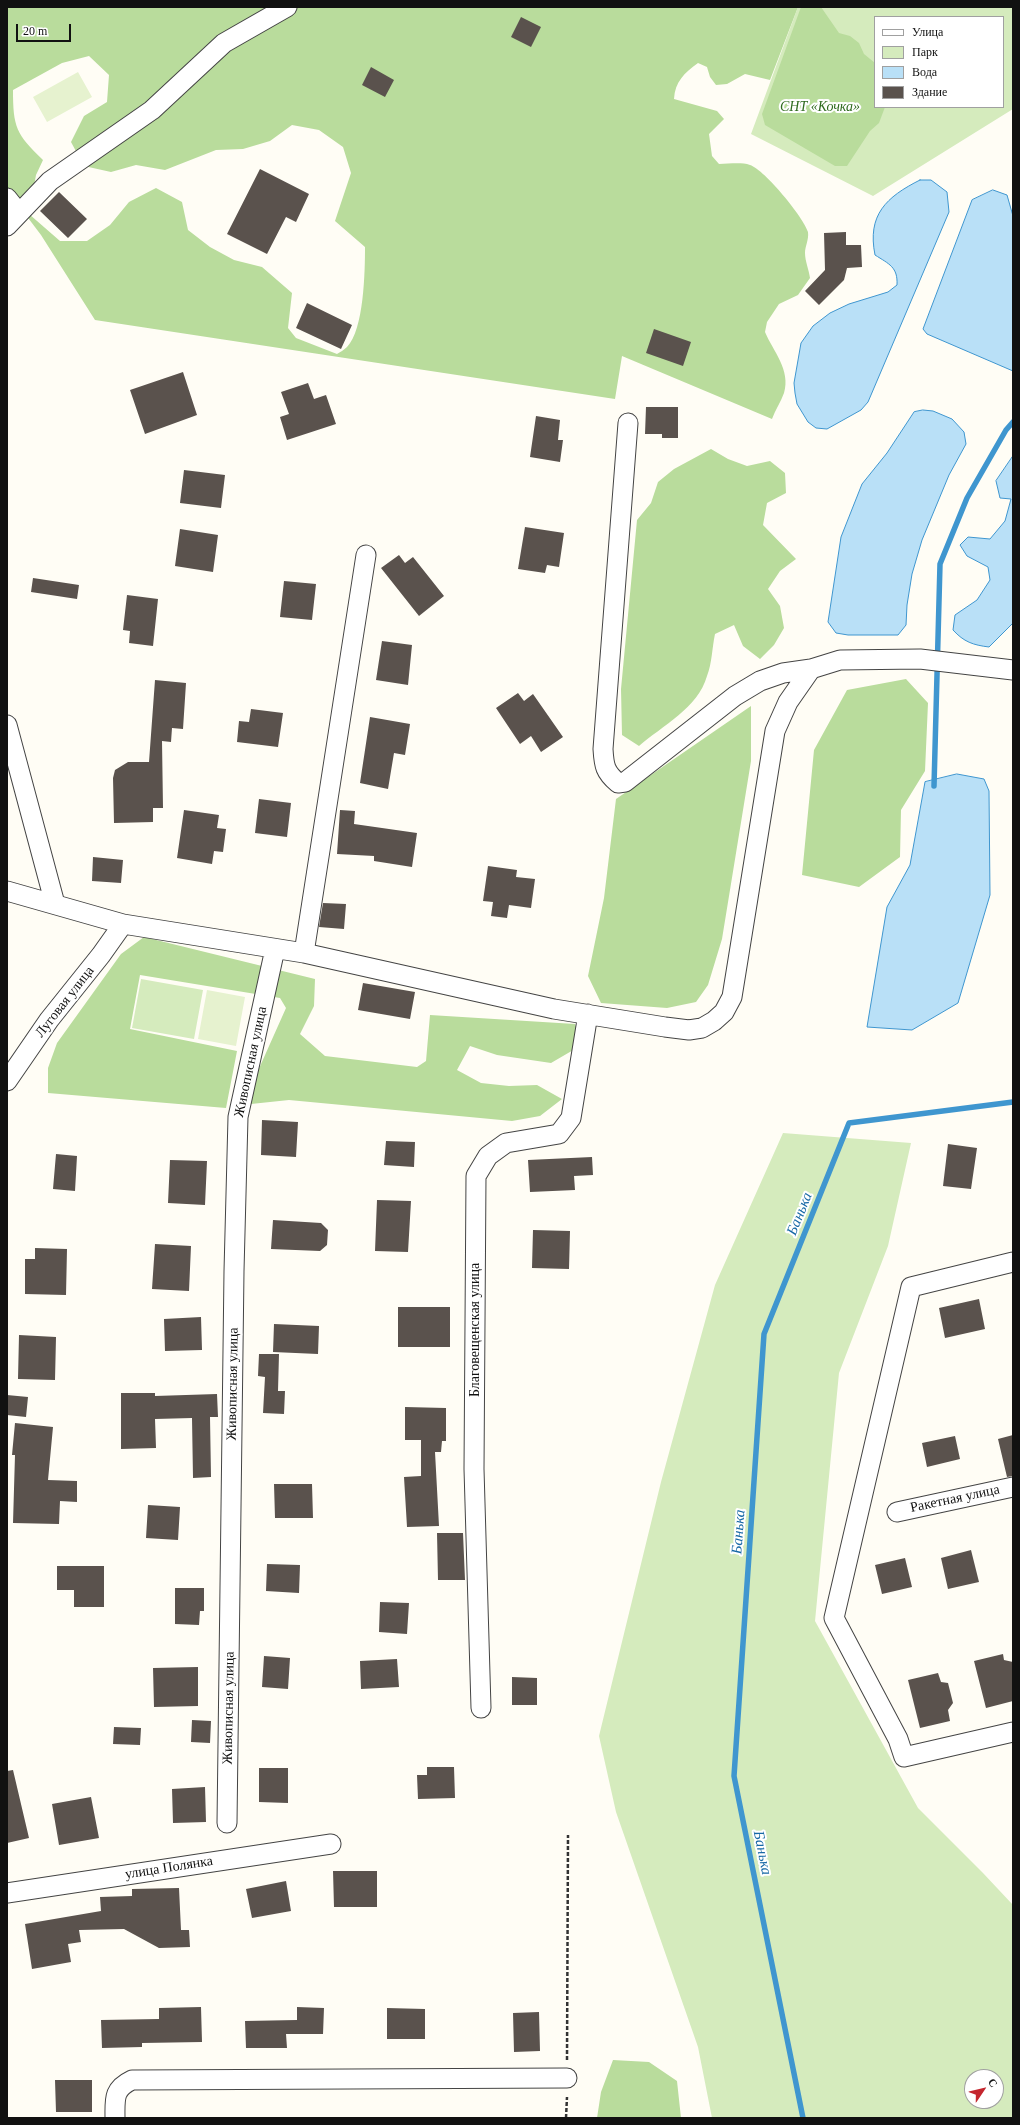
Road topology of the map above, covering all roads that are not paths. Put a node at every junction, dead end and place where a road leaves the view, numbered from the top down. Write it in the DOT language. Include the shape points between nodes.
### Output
graph roads {
  1 [pos="287,7"];
  2 [pos="7,198"];
  3 [pos="16,216"];
  4 [pos="628,424"];
  5 [pos="366,556"];
  6 [pos="812,669"];
  7 [pos="1013,670"];
  8 [pos="7,725"];
  9 [pos="7,891"];
  10 [pos="55,904"];
  11 [pos="123,924"];
  12 [pos="275,949"];
  13 [pos="304,954"];
  14 [pos="588,1014"];
  15 [pos="7,1081"];
  16 [pos="1013,1262"];
  17 [pos="1013,1487"];
  18 [pos="897,1512"];
  19 [pos="481,1708"];
  20 [pos="1013,1732"];
  21 [pos="228,1823"];
  22 [pos="331,1844"];
  23 [pos="7,1893"];
  24 [pos="567,2078"];
  25 [pos="115,2118"];
  1 -- 3 [label="street" via="224,43 152,110 50,181"];
  2 -- 3 [label="street"];
  4 -- 6 [label="street" via="603,749 605,768 610,777 618,783 625,782 735,696 760,681 783,673"];
  5 -- 13 [label="street"];
  6 -- 7 [label="street" via="840,660 920,659"];
  6 -- 14 [label="street" via="788,702 775,731 732,997 724,1012 702,1028 689,1030"];
  8 -- 10 [label="street"];
  9 -- 10 [label="street"];
  10 -- 11 [label="street"];
  11 -- 12 [label="street"];
  11 -- 15 [label="street, Луговая улица" via="102,955 49,1020"];
  12 -- 13 [label="street"];
  12 -- 21 [label="street, Живописная улица" via="238,1117"];
  13 -- 14 [label="street" via="554,1009"];
  14 -- 19 [label="street, Благовещенская улица" via="571,1118 559,1134 506,1143 488,1156 476,1176 474,1468"];
  16 -- 20 [label="street" via="911,1287 834,1618 898,1739 904,1757"];
  17 -- 18 [label="street, Ракетная улица"];
  22 -- 23 [label="street, улица Полянка"];
  24 -- 25 [label="street" via="132,2080 121,2085 115,2096"];
}
